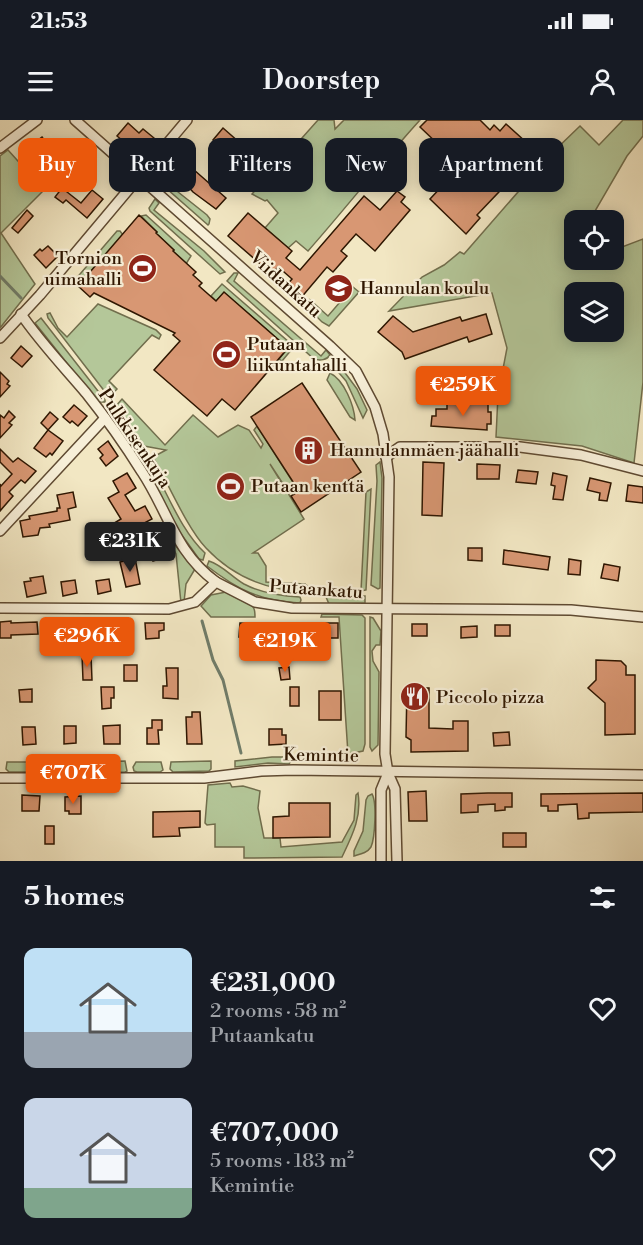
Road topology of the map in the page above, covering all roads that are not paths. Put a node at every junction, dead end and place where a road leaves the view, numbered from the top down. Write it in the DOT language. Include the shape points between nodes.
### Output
graph roads {
  1 [pos="37,120"];
  2 [pos="75,120"];
  3 [pos="187,120"];
  4 [pos="172,138"];
  5 [pos="0,148"];
  6 [pos="109,149"];
  7 [pos="128,192"];
  8 [pos="158,192"];
  9 [pos="21,314"];
  10 [pos="0,338"];
  11 [pos="105,418"];
  12 [pos="386,457"];
  13 [pos="643,471"];
  14 [pos="0,531"];
  15 [pos="216,582"];
  16 [pos="0,608"];
  17 [pos="387,609"];
  18 [pos="643,617"];
  19 [pos="387,773"];
  20 [pos="643,775"];
  21 [pos="0,778"];
  22 [pos="381,861"];
  23 [pos="397,861"];
  1 -- 5 [label="street"];
  2 -- 6 [label="street, Viidankatu"];
  3 -- 4 [label="street"];
  7 -- 9 [label="street"];
  8 -- 12 [label="street, Viidankatu" via="356,371 375,407"];
  9 -- 10 [label="street"];
  9 -- 11 [label="street, Pulkkisenkuja"];
  11 -- 14 [label="street"];
  11 -- 15 [label="street, Pulkkisenkuja" via="143,473 177,538"];
  12 -- 13 [label="street" via="400,447 520,447 581,454"];
  12 -- 17 [label="street, Viidankatu" via="390,506"];
  15 -- 16 [label="street" via="195,602 169,609"];
  15 -- 17 [label="street, Putaankatu" via="255,602 273,606"];
  17 -- 18 [label="street, Putaankatu" via="571,610"];
  17 -- 19 [label="street, Viidankatu"];
  19 -- 20 [label="street, Kemintie"];
  19 -- 21 [label="street, Kemintie" via="293,770 204,778"];
  19 -- 22 [label="street, Viidankatu" via="381,790"];
  19 -- 23 [label="street, Viidankatu" via="395,789"];
}
